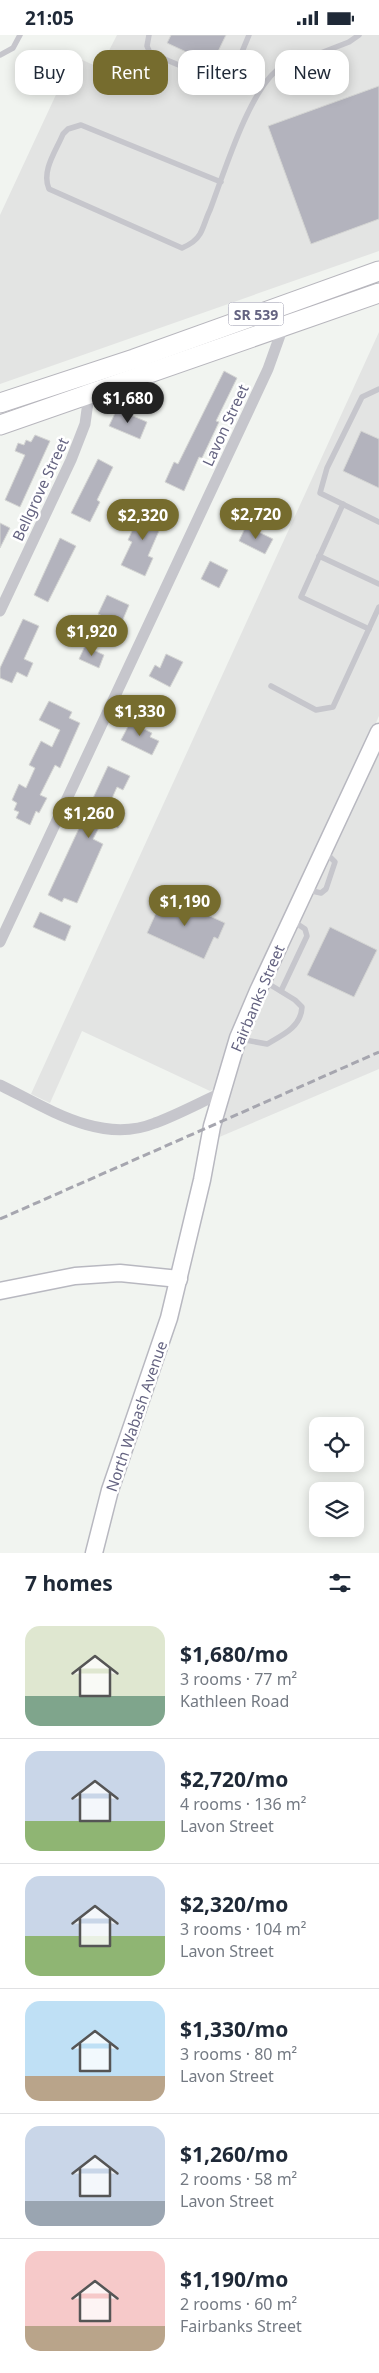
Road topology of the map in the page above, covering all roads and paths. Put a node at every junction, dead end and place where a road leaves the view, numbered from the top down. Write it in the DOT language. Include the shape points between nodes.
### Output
graph roads {
  1 [pos="20,35"];
  2 [pos="149,35"];
  3 [pos="249,35"];
  4 [pos="358,35"];
  5 [pos="0,55"];
  6 [pos="221,182"];
  7 [pos="379,271"];
  8 [pos="379,293"];
  9 [pos="283,327"];
  10 [pos="87,374"];
  11 [pos="379,389"];
  12 [pos="89,395"];
  13 [pos="0,403"];
  14 [pos="0,425"];
  15 [pos="343,504"];
  16 [pos="379,522"];
  17 [pos="319,556"];
  18 [pos="379,584"];
  19 [pos="379,607"];
  20 [pos="0,611"];
  21 [pos="369,629"];
  22 [pos="271,686"];
  23 [pos="379,732"];
  24 [pos="291,920"];
  25 [pos="0,942"];
  26 [pos="263,980"];
  27 [pos="281,991"];
  28 [pos="238,1038"];
  29 [pos="0,1085"];
  30 [pos="221,1093"];
  31 [pos="179,1279"];
  32 [pos="0,1291"];
  33 [pos="94,1553"];
  1 -- 5 [label="lane" via="13,48"];
  2 -- 3 [label="lane" via="147,46 150,53 217,81 232,76"];
  4 -- 6 [label="lane" via="349,42 276,70 267,77 256,94"];
  6 -- 6 [label="lane" via="199,235 182,248 50,189 45,181 63,134 81,125"];
  7 -- 10 [label="main road, SR 539"];
  8 -- 9 [label="main road, SR 539"];
  9 -- 12 [label="main road, SR 539"];
  9 -- 25 [label="street, Lavon Street" via="268,369"];
  10 -- 12 [label="street, Bellgrove Street"];
  10 -- 13 [label="main road, SR 539"];
  11 -- 15 [label="lane" via="362,397 327,468 320,493"];
  12 -- 14 [label="main road, SR 539"];
  12 -- 20 [label="street, Bellgrove Street" via="85,424 71,460"];
  15 -- 16 [label="lane"];
  15 -- 17 [label="lane"];
  17 -- 18 [label="lane"];
  17 -- 21 [label="lane" via="300,597"];
  19 -- 21 [label="lane"];
  21 -- 22 [label="lane" via="333,707 316,710"];
  23 -- 24 [label="street, Fairbanks Street"];
  24 -- 26 [label="street, Fairbanks Street"];
  24 -- 27 [label="lane" via="305,929 307,936"];
  26 -- 27 [label="lane"];
  26 -- 28 [label="street, Fairbanks Street"];
  27 -- 28 [label="lane" via="302,1007 302,1014 291,1031 267,1044"];
  28 -- 30 [label="street, Fairbanks Street"];
  29 -- 30 [label="street" via="82,1123 121,1131 154,1124"];
  30 -- 31 [label="street, Fairbanks Street"];
  31 -- 32 [label="street" via="120,1273 75,1275"];
  31 -- 33 [label="street, North Wabash Avenue" via="110,1490"];
}
